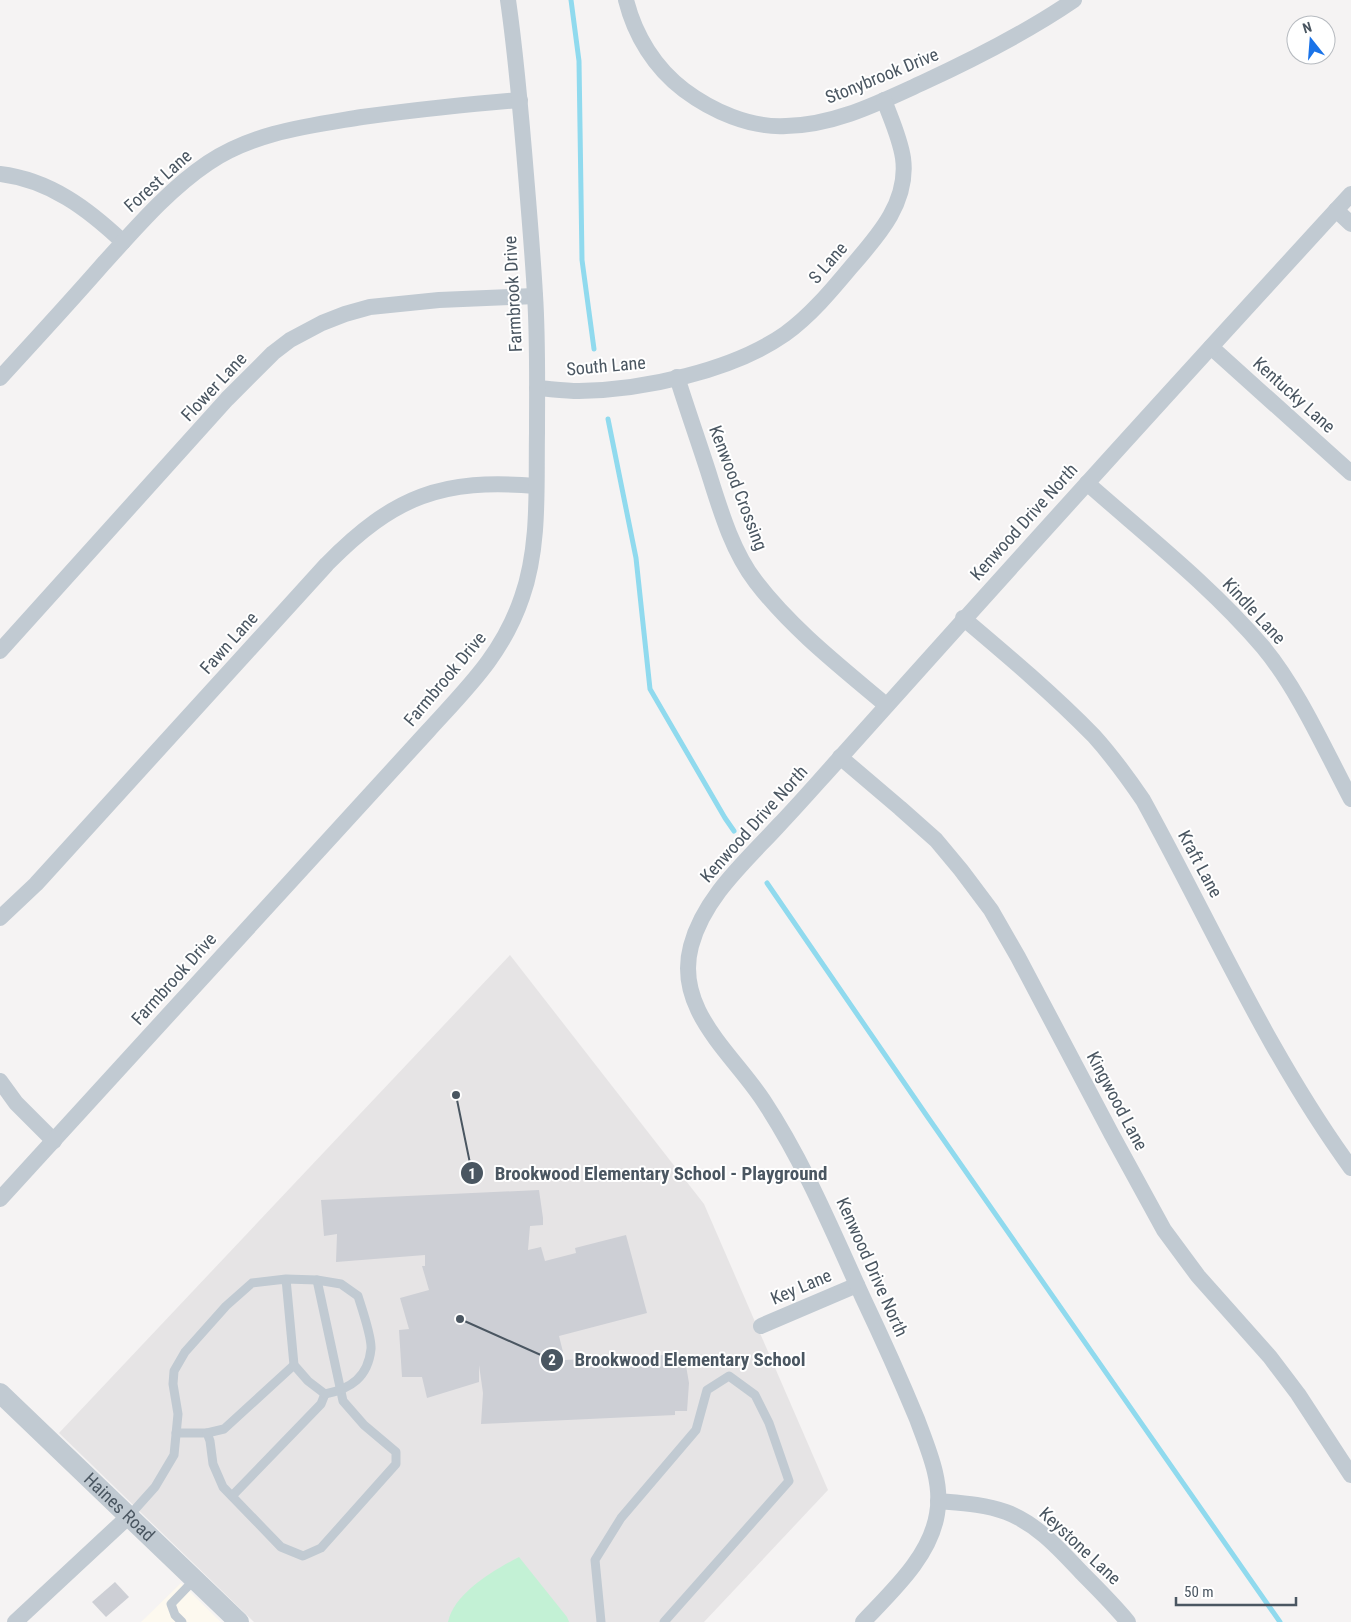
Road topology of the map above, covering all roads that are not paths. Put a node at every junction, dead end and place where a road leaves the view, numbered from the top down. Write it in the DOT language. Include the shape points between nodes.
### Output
graph roads {
  1 [pos="508,0"];
  2 [pos="626,0"];
  3 [pos="1074,0"];
  4 [pos="520,100"];
  5 [pos="884,100"];
  6 [pos="0,174"];
  7 [pos="1351,194"];
  8 [pos="1336,210"];
  9 [pos="1351,224"];
  10 [pos="123,242"];
  11 [pos="535,296"];
  12 [pos="1211,347"];
  13 [pos="677,377"];
  14 [pos="0,378"];
  15 [pos="537,388"];
  16 [pos="1351,473"];
  17 [pos="1088,483"];
  18 [pos="536,486"];
  19 [pos="963,618"];
  20 [pos="0,651"];
  21 [pos="886,705"];
  22 [pos="840,757"];
  23 [pos="1351,799"];
  24 [pos="0,918"];
  25 [pos="0,1081"];
  26 [pos="54,1141"];
  27 [pos="1351,1168"];
  28 [pos="0,1199"];
  29 [pos="286,1278"];
  30 [pos="317,1280"];
  31 [pos="857,1285"];
  32 [pos="761,1326"];
  33 [pos="294,1365"];
  34 [pos="341,1391"];
  35 [pos="0,1393"];
  36 [pos="325,1394"];
  37 [pos="176,1433"];
  38 [pos="207,1433"];
  39 [pos="1351,1475"];
  40 [pos="232,1496"];
  41 [pos="938,1501"];
  42 [pos="129,1516"];
  43 [pos="195,1579"];
  44 [pos="15,1622"];
  45 [pos="182,1622"];
  46 [pos="239,1622"];
  47 [pos="601,1622"];
  48 [pos="664,1622"];
  49 [pos="864,1622"];
  50 [pos="1128,1622"];
  1 -- 4 [label="street, Farmbrook Drive"];
  2 -- 5 [label="street, Stonybrook Drive" via="640,38 656,63 674,82 694,98 742,120 784,126 812,124 838,118"];
  3 -- 5 [label="street, Stonybrook Drive" via="1012,38"];
  4 -- 10 [label="street, Forest Lane" via="403,111 299,127 256,139 215,159 182,183"];
  4 -- 11 [label="street, Farmbrook Drive"];
  5 -- 13 [label="street, S Lane" via="898,138 904,176 892,213 878,236 830,292 785,334 738,360"];
  6 -- 10 [label="street" via="55,190 86,209"];
  7 -- 8 [label="street, Kenwood Drive North"];
  8 -- 9 [label="street"];
  8 -- 12 [label="street, Kenwood Drive North"];
  10 -- 14 [label="street, Forest Lane"];
  11 -- 15 [label="street, Farmbrook Drive"];
  11 -- 20 [label="street, Flower Lane" via="370,307 322,323 290,340 227,399"];
  12 -- 16 [label="street, Kentucky Lane"];
  12 -- 17 [label="street, Kenwood Drive North"];
  13 -- 15 [label="street, South Lane" via="607,389"];
  13 -- 21 [label="street, Kenwood Crossing" via="729,533 756,582 789,620"];
  15 -- 18 [label="street, Farmbrook Drive"];
  17 -- 19 [label="street, Kenwood Drive North"];
  17 -- 23 [label="street, Kindle Lane" via="1189,573 1263,648 1307,716"];
  18 -- 24 [label="street, Fawn Lane" via="462,486 411,500 372,523 327,564 36,884"];
  18 -- 26 [label="street, Farmbrook Drive" via="529,571 523,596 498,650"];
  19 -- 21 [label="street, Kenwood Drive North"];
  19 -- 27 [label="street, Kraft Lane" via="1056,699 1094,737 1143,800 1288,1074"];
  21 -- 22 [label="street, Kenwood Drive North"];
  22 -- 31 [label="street, Kenwood Drive North" via="736,870 713,900 691,944 688,979 697,1008 707,1025 756,1090 802,1165"];
  22 -- 39 [label="street, Kingwood Lane" via="936,840 991,910 1164,1230 1198,1276 1270,1357"];
  25 -- 26 [label="street" via="16,1103"];
  26 -- 28 [label="street, Farmbrook Drive"];
  29 -- 30 [label="lane"];
  29 -- 33 [label="lane"];
  29 -- 37 [label="lane" via="252,1283 184,1352 174,1371 178,1414"];
  30 -- 34 [label="lane"];
  30 -- 34 [label="lane" via="341,1284 358,1296 365,1319 371,1348 364,1374"];
  31 -- 32 [label="street, Key Lane"];
  31 -- 41 [label="street, Kenwood Drive North" via="930,1453"];
  33 -- 36 [label="lane"];
  33 -- 38 [label="lane" via="224,1429"];
  34 -- 36 [label="lane"];
  34 -- 40 [label="lane" via="343,1401 364,1425 396,1452 396,1464 321,1548 303,1556 281,1546"];
  35 -- 42 [label="street, Haines Road"];
  36 -- 40 [label="lane" via="321,1404"];
  37 -- 38 [label="lane"];
  37 -- 42 [label="lane" via="174,1455 155,1487"];
  38 -- 40 [label="lane" via="213,1464 223,1487"];
  41 -- 49 [label="street, Kenwood Drive North" via="932,1531 912,1568"];
  41 -- 50 [label="street, Keystone Lane" via="982,1505 1024,1521 1064,1554"];
  42 -- 43 [label="street, Haines Road"];
  42 -- 44 [label="street"];
  43 -- 45 [label="lane" via="171,1604 175,1616"];
  43 -- 46 [label="street, Haines Road"];
  47 -- 48 [label="lane" via="595,1560 621,1518 696,1430 708,1390 729,1376 755,1395 769,1423 789,1481"];
}
